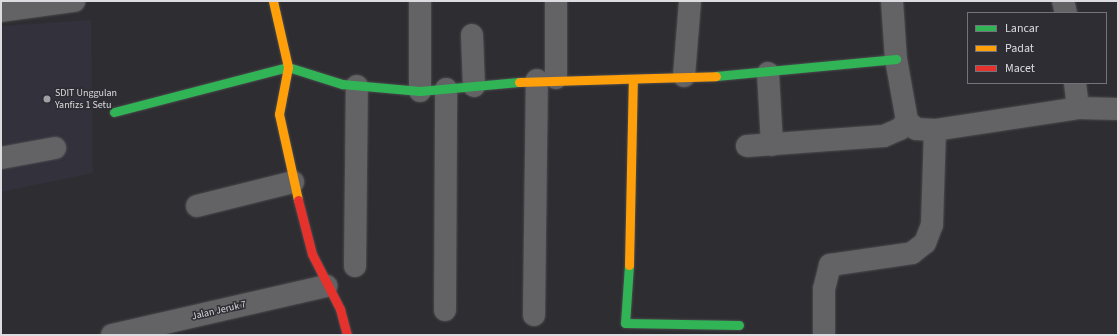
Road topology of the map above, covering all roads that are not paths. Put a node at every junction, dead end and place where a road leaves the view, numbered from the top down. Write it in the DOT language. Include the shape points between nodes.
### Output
graph roads {
  1 [pos="74,1"];
  2 [pos="273,1"];
  3 [pos="420,1"];
  4 [pos="556,1"];
  5 [pos="690,1"];
  6 [pos="892,1"];
  7 [pos="1063,1"];
  8 [pos="1,11"];
  9 [pos="1066,12"];
  10 [pos="472,35"];
  11 [pos="896,60"];
  12 [pos="288,67"];
  13 [pos="768,73"];
  14 [pos="684,76"];
  15 [pos="546,79"];
  16 [pos="633,80"];
  17 [pos="1075,84"];
  18 [pos="349,85"];
  19 [pos="474,86"];
  20 [pos="446,89"];
  21 [pos="420,91"];
  22 [pos="1078,108"];
  23 [pos="1118,109"];
  24 [pos="114,112"];
  25 [pos="907,121"];
  26 [pos="935,130"];
  27 [pos="772,144"];
  28 [pos="747,146"];
  29 [pos="55,148"];
  30 [pos="1,158"];
  31 [pos="293,182"];
  32 [pos="197,206"];
  33 [pos="355,266"];
  34 [pos="326,286"];
  35 [pos="445,310"];
  36 [pos="534,315"];
  37 [pos="739,325"];
  38 [pos="112,335"];
  39 [pos="347,335"];
  40 [pos="824,335"];
  1 -- 8 [label="street"];
  2 -- 12 [label="street"];
  3 -- 21 [label="street"];
  4 -- 15 [label="street"];
  5 -- 14 [label="street"];
  6 -- 11 [label="street"];
  7 -- 9 [label="street"];
  10 -- 19 [label="street"];
  11 -- 13 [label="street"];
  11 -- 25 [label="street"];
  12 -- 18 [label="street"];
  12 -- 24 [label="street"];
  12 -- 31 [label="street" via="279,114"];
  13 -- 14 [label="street"];
  13 -- 27 [label="street"];
  14 -- 16 [label="street"];
  15 -- 16 [label="street"];
  15 -- 19 [label="street"];
  15 -- 36 [label="street"];
  16 -- 37 [label="street" via="628,205 630,242 625,323"];
  17 -- 22 [label="street"];
  18 -- 21 [label="street"];
  18 -- 33 [label="street"];
  19 -- 20 [label="street"];
  20 -- 21 [label="street"];
  20 -- 35 [label="street"];
  22 -- 23 [label="street"];
  22 -- 26 [label="street"];
  25 -- 26 [label="street" via="916,129"];
  25 -- 27 [label="street" via="900,129 884,136"];
  26 -- 40 [label="street" via="932,225 925,243 912,254 830,265 824,289"];
  27 -- 28 [label="street"];
  29 -- 30 [label="street"];
  31 -- 32 [label="street"];
  31 -- 34 [label="street" via="303,225"];
  34 -- 38 [label="street, Jalan Jeruk 7"];
  34 -- 39 [label="street" via="340,309"];
}
